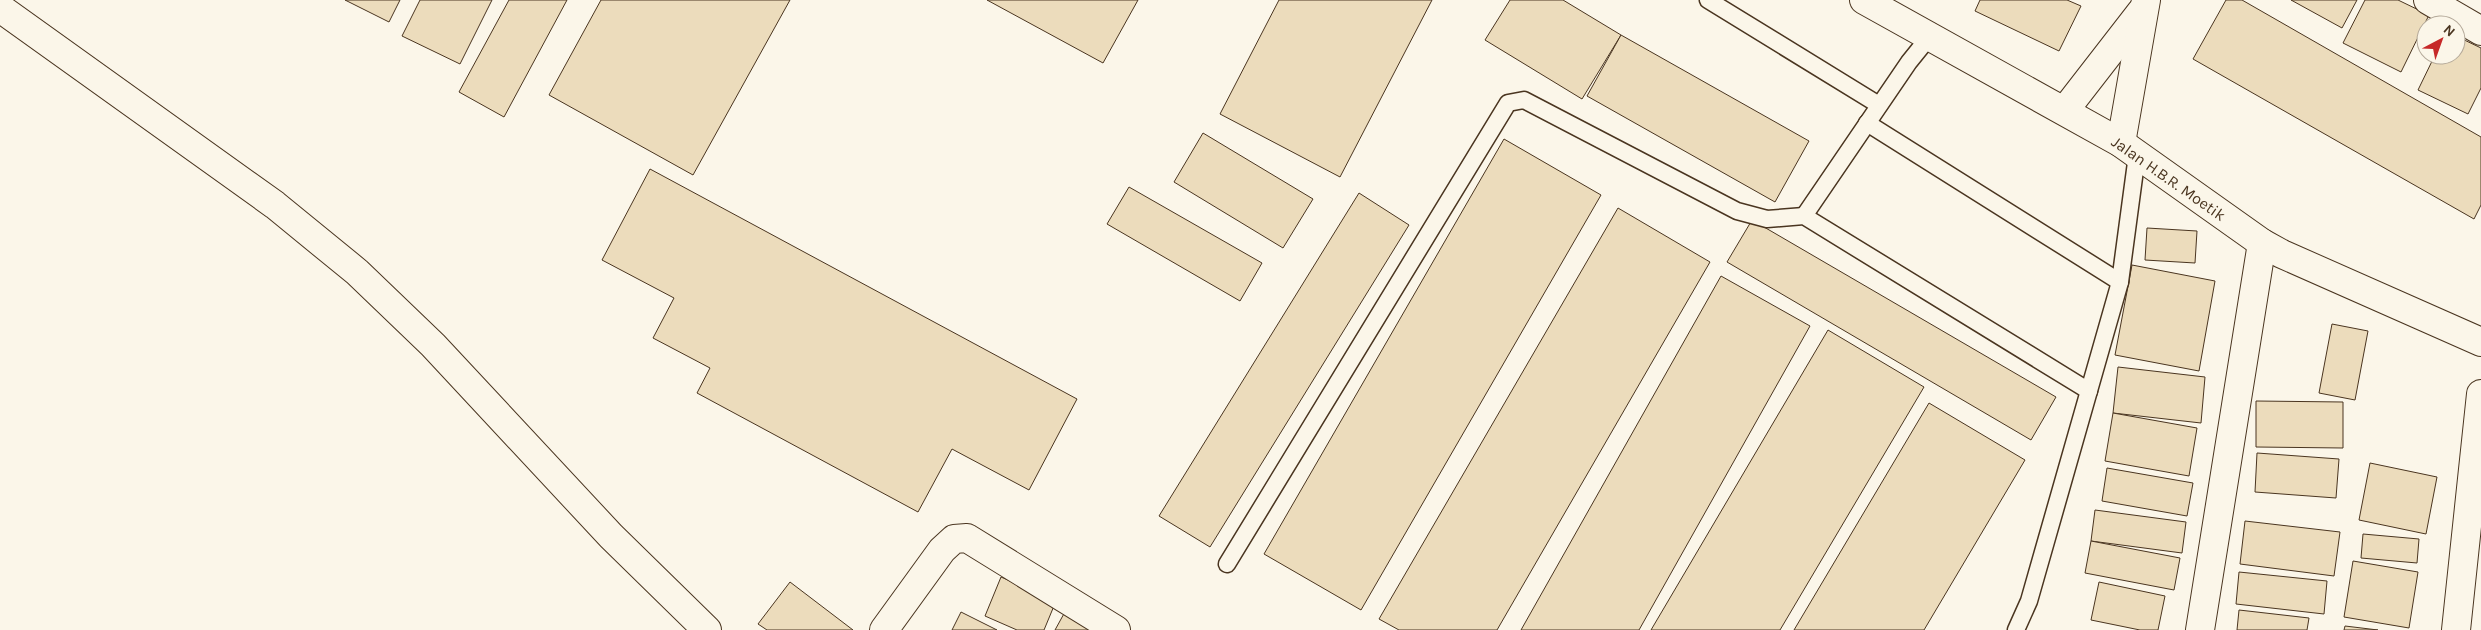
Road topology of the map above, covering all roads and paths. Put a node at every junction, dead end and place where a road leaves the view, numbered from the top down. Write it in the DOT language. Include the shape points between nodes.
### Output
graph roads {
  1 [pos="1708,0"];
  2 [pos="1864,0"];
  3 [pos="2428,0"];
  4 [pos="2144,4"];
  5 [pos="0,8"];
  6 [pos="2481,31"];
  7 [pos="1930,36"];
  8 [pos="1879,105"];
  9 [pos="2065,110"];
  10 [pos="1867,123"];
  11 [pos="2129,149"];
  12 [pos="1804,216"];
  13 [pos="2262,243"];
  14 [pos="2120,282"];
  15 [pos="2481,342"];
  16 [pos="2089,391"];
  17 [pos="2481,394"];
  18 [pos="1227,564"];
  19 [pos="892,628"];
  20 [pos="707,630"];
  21 [pos="1116,630"];
  22 [pos="2016,630"];
  23 [pos="2200,630"];
  24 [pos="2456,630"];
  1 -- 8 [label="lane"];
  2 -- 7 [label="street, Jalan H.B.R. Moetik"];
  3 -- 6 [label="street"];
  4 -- 9 [label="street"];
  4 -- 11 [label="street"];
  5 -- 20 [label="street" via="275,205 357,272 433,345 611,536"];
  7 -- 8 [label="lane"];
  7 -- 9 [label="street, Jalan H.B.R. Moetik"];
  8 -- 10 [label="lane"];
  9 -- 11 [label="street, Jalan H.B.R. Moetik"];
  10 -- 12 [label="lane"];
  10 -- 14 [label="lane"];
  11 -- 13 [label="street, Jalan H.B.R. Moetik"];
  11 -- 14 [label="lane"];
  12 -- 16 [label="lane"];
  12 -- 18 [label="lane" via="1767,218 1736,212 1524,100 1508,103"];
  13 -- 15 [label="street, Jalan H.B.R. Moetik"];
  13 -- 23 [label="street"];
  14 -- 16 [label="lane"];
  16 -- 22 [label="lane" via="2030,601"];
  17 -- 24 [label="street"];
  19 -- 21 [label="street" via="942,550 954,539 967,538"];
}
